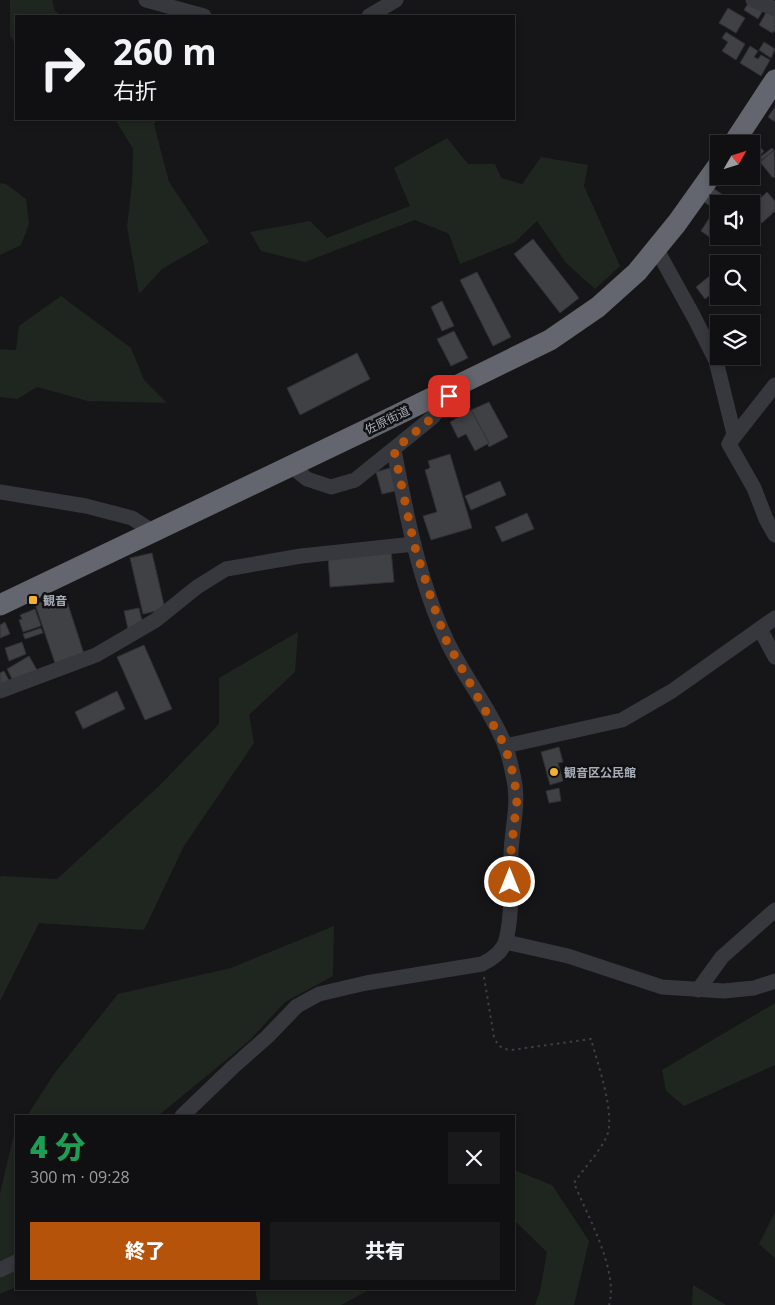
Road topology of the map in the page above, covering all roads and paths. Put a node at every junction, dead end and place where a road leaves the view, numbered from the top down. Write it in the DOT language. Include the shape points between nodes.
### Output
graph roads {
  1 [pos="146,0"];
  2 [pos="396,0"];
  3 [pos="753,0"];
  4 [pos="775,9"];
  5 [pos="200,15"];
  6 [pos="371,15"];
  7 [pos="775,80"];
  8 [pos="738,135"];
  9 [pos="710,177"];
  10 [pos="656,250"];
  11 [pos="458,385"];
  12 [pos="775,385"];
  13 [pos="729,444"];
  14 [pos="394,450"];
  15 [pos="291,466"];
  16 [pos="0,492"];
  17 [pos="152,531"];
  18 [pos="775,535"];
  19 [pos="414,544"];
  20 [pos="0,605"];
  21 [pos="775,618"];
  22 [pos="760,629"];
  23 [pos="775,657"];
  24 [pos="0,691"];
  25 [pos="505,746"];
  26 [pos="775,910"];
  27 [pos="506,942"];
  28 [pos="482,964"];
  29 [pos="775,981"];
  30 [pos="698,990"];
  31 [pos="183,1115"];
  32 [pos="15,1262"];
  33 [pos="0,1270"];
  34 [pos="609,1305"];
  1 -- 5 [label="street"];
  2 -- 6 [label="street"];
  3 -- 4 [label="street"];
  7 -- 8 [label="highway"];
  9 -- 10 [label="highway, 佐原街道"];
  10 -- 11 [label="highway, 佐原街道" via="619,290 550,340"];
  10 -- 13 [label="street" via="716,361 734,434"];
  11 -- 14 [label="street" via="433,417"];
  11 -- 15 [label="highway, 佐原街道"];
  12 -- 13 [label="street"];
  13 -- 18 [label="street"];
  14 -- 15 [label="street" via="355,480 331,487 307,479"];
  14 -- 19 [label="street"];
  15 -- 17 [label="highway, 佐原街道"];
  16 -- 17 [label="street" via="123,515"];
  17 -- 20 [label="highway, 佐原街道"];
  19 -- 24 [label="street" via="300,556 226,568 156,620 96,655"];
  19 -- 25 [label="street" via="446,640"];
  21 -- 22 [label="street"];
  22 -- 23 [label="street"];
  22 -- 25 [label="street" via="622,720"];
  25 -- 27 [label="street" via="517,800"];
  26 -- 30 [label="street" via="722,957"];
  27 -- 28 [label="street" via="495,956"];
  27 -- 30 [label="street" via="568,956 662,987"];
  28 -- 31 [label="street" via="320,994 298,1006"];
  28 -- 34 [label="path" via="494,1036 503,1049 591,1039 610,1120 607,1136 574,1183 604,1254 611,1280"];
  29 -- 30 [label="street" via="754,988"];
  32 -- 33 [label="street"];
}
